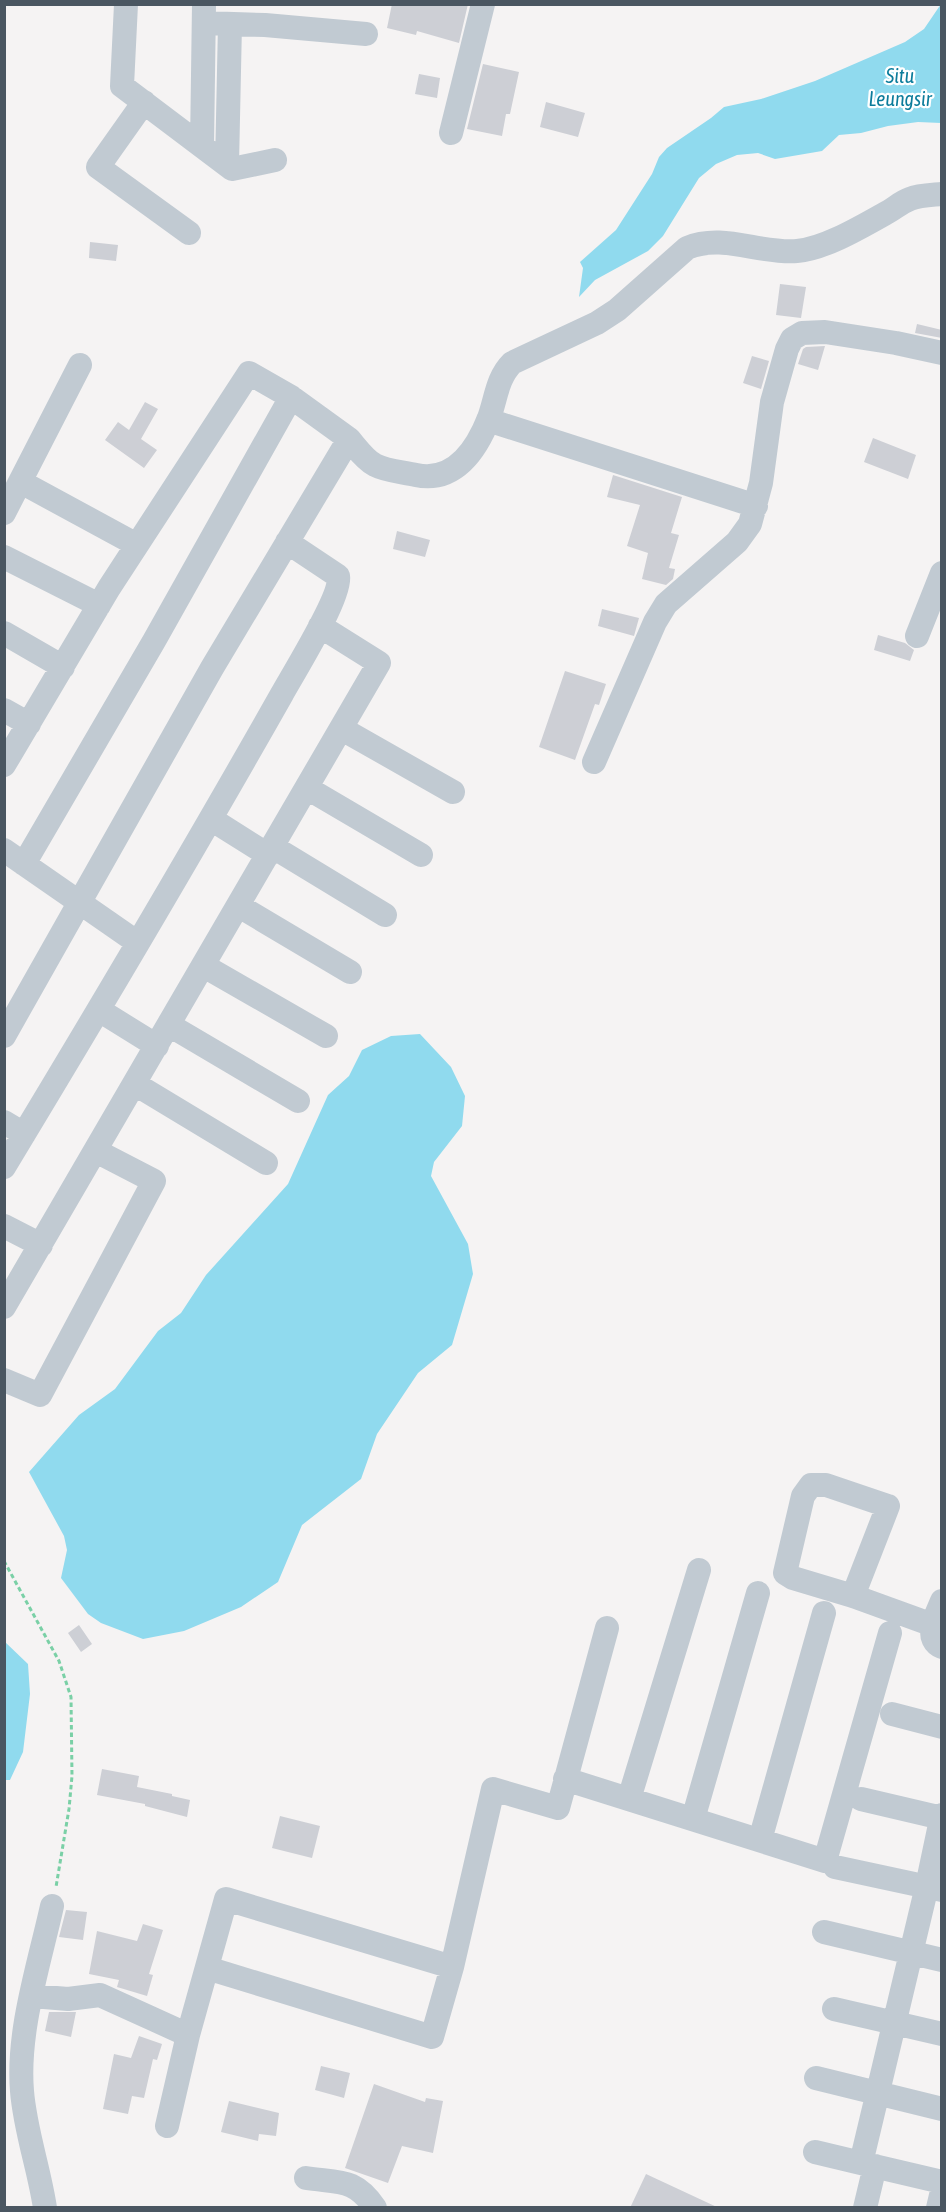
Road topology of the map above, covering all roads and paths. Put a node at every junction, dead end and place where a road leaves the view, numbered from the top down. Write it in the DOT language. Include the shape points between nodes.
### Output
graph roads {
  1 [pos="126,4"];
  2 [pos="483,4"];
  3 [pos="204,14"];
  4 [pos="231,24"];
  5 [pos="366,34"];
  6 [pos="144,102"];
  7 [pos="451,133"];
  8 [pos="202,146"];
  9 [pos="275,160"];
  10 [pos="226,165"];
  11 [pos="942,194"];
  12 [pos="189,233"];
  13 [pos="942,353"];
  14 [pos="80,365"];
  15 [pos="291,397"];
  16 [pos="488,420"];
  17 [pos="349,439"];
  18 [pos="21,482"];
  19 [pos="756,506"];
  20 [pos="4,513"];
  21 [pos="287,542"];
  22 [pos="138,545"];
  23 [pos="4,557"];
  24 [pos="942,573"];
  25 [pos="99,605"];
  26 [pos="320,626"];
  27 [pos="4,633"];
  28 [pos="917,636"];
  29 [pos="63,667"];
  30 [pos="4,710"];
  31 [pos="29,724"];
  32 [pos="342,729"];
  33 [pos="594,762"];
  34 [pos="4,765"];
  35 [pos="307,788"];
  36 [pos="453,792"];
  37 [pos="211,819"];
  38 [pos="4,850"];
  39 [pos="271,851"];
  40 [pos="421,855"];
  41 [pos="24,864"];
  42 [pos="80,902"];
  43 [pos="239,906"];
  44 [pos="385,915"];
  45 [pos="138,943"];
  46 [pos="204,966"];
  47 [pos="350,972"];
  48 [pos="99,1010"];
  49 [pos="169,1025"];
  50 [pos="4,1036"];
  51 [pos="326,1036"];
  52 [pos="157,1046"];
  53 [pos="135,1084"];
  54 [pos="298,1101"];
  55 [pos="14,1128"];
  56 [pos="96,1151"];
  57 [pos="266,1163"];
  58 [pos="4,1167"];
  59 [pos="4,1226"];
  60 [pos="41,1245"];
  61 [pos="4,1307"];
  62 [pos="4,1380"];
  63 [pos="4,1561"];
  64 [pos="699,1570"];
  65 [pos="758,1593"];
  66 [pos="853,1596"];
  67 [pos="942,1601"];
  68 [pos="824,1613"];
  69 [pos="933,1625"];
  70 [pos="607,1628"];
  71 [pos="890,1633"];
  72 [pos="942,1647"];
  73 [pos="892,1714"];
  74 [pos="942,1727"];
  75 [pos="565,1779"];
  76 [pos="629,1799"];
  77 [pos="861,1799"];
  78 [pos="941,1817"];
  79 [pos="693,1819"];
  80 [pos="760,1840"];
  81 [pos="835,1867"];
  82 [pos="934,1888"];
  83 [pos="52,1906"];
  84 [pos="824,1932"];
  85 [pos="911,1953"];
  86 [pos="942,1960"];
  87 [pos="452,1967"];
  88 [pos="207,1968"];
  89 [pos="32,1996"];
  90 [pos="834,2008"];
  91 [pos="895,2023"];
  92 [pos="942,2034"];
  93 [pos="188,2035"];
  94 [pos="816,2078"];
  95 [pos="878,2093"];
  96 [pos="942,2109"];
  97 [pos="167,2126"];
  98 [pos="815,2152"];
  99 [pos="868,2165"];
  100 [pos="306,2178"];
  101 [pos="942,2182"];
  102 [pos="942,2191"];
  103 [pos="45,2208"];
  104 [pos="375,2208"];
  105 [pos="865,2208"];
  106 [pos="938,2208"];
  1 -- 6 [label="street" via="123,86"];
  2 -- 7 [label="street"];
  3 -- 4 [label="street"];
  3 -- 8 [label="street"];
  4 -- 5 [label="street"];
  4 -- 10 [label="street"];
  6 -- 8 [label="street"];
  6 -- 12 [label="street" via="98,167"];
  8 -- 10 [label="street"];
  9 -- 10 [label="street" via="232,169"];
  11 -- 16 [label="street" via="909,199 812,248 775,251 718,241 687,248 617,310 512,363 503,372"];
  13 -- 19 [label="street" via="825,332 802,333 792,339 772,402"];
  14 -- 18 [label="street"];
  15 -- 17 [label="street"];
  15 -- 22 [label="street" via="249,373"];
  15 -- 41 [label="street"];
  16 -- 17 [label="street" via="469,455 446,474 433,477 374,465"];
  16 -- 19 [label="street"];
  17 -- 21 [label="street"];
  18 -- 20 [label="street"];
  18 -- 22 [label="street"];
  19 -- 33 [label="street" via="750,524 737,542 666,604"];
  21 -- 26 [label="street" via="338,576 338,586"];
  21 -- 42 [label="street"];
  22 -- 25 [label="street"];
  23 -- 25 [label="street"];
  24 -- 28 [label="street"];
  25 -- 29 [label="street"];
  26 -- 32 [label="street" via="379,663"];
  26 -- 37 [label="street"];
  27 -- 29 [label="street"];
  29 -- 31 [label="street"];
  30 -- 31 [label="street"];
  31 -- 34 [label="street"];
  32 -- 35 [label="street"];
  32 -- 36 [label="street"];
  35 -- 39 [label="street"];
  35 -- 40 [label="street"];
  37 -- 39 [label="street"];
  37 -- 45 [label="street"];
  38 -- 41 [label="street"];
  39 -- 43 [label="street"];
  39 -- 44 [label="street"];
  41 -- 42 [label="street"];
  42 -- 45 [label="street"];
  42 -- 50 [label="street"];
  43 -- 46 [label="street"];
  43 -- 47 [label="street"];
  45 -- 48 [label="street"];
  46 -- 49 [label="street"];
  46 -- 51 [label="street"];
  48 -- 52 [label="street"];
  48 -- 55 [label="street"];
  49 -- 52 [label="street"];
  49 -- 54 [label="street"];
  52 -- 53 [label="street"];
  53 -- 56 [label="street"];
  53 -- 57 [label="street"];
  55 -- 58 [label="street"];
  56 -- 60 [label="street"];
  56 -- 62 [label="street" via="154,1181 40,1395"];
  59 -- 60 [label="street"];
  60 -- 61 [label="street"];
  63 -- 83 [label="path" via="59,1661 71,1697 71,1787"];
  64 -- 76 [label="street"];
  65 -- 79 [label="street"];
  66 -- 66 [label="street" via="888,1506 826,1485 811,1485 803,1496 785,1573"];
  66 -- 69 [label="street"];
  67 -- 69 [label="street"];
  68 -- 80 [label="street"];
  69 -- 72 [label="street" via="932,1637"];
  70 -- 75 [label="street"];
  71 -- 80 [label="street" via="825,1861"];
  73 -- 74 [label="street"];
  75 -- 76 [label="street"];
  75 -- 87 [label="street" via="558,1808 494,1789"];
  76 -- 79 [label="street"];
  77 -- 78 [label="street"];
  78 -- 82 [label="street"];
  79 -- 80 [label="street"];
  81 -- 82 [label="street"];
  82 -- 85 [label="street"];
  83 -- 89 [label="street"];
  84 -- 85 [label="street"];
  85 -- 86 [label="street"];
  85 -- 91 [label="street"];
  87 -- 88 [label="street" via="226,1899"];
  87 -- 88 [label="street" via="432,2037"];
  88 -- 93 [label="street"];
  89 -- 93 [label="street" via="68,1999 100,1995"];
  89 -- 103 [label="street" via="21,2063 22,2092"];
  90 -- 91 [label="street"];
  91 -- 92 [label="street"];
  91 -- 95 [label="street"];
  93 -- 97 [label="street"];
  94 -- 95 [label="street"];
  95 -- 96 [label="street"];
  95 -- 99 [label="street"];
  98 -- 99 [label="street"];
  99 -- 101 [label="street"];
  99 -- 105 [label="street"];
  100 -- 104 [label="street" via="350,2184 365,2193"];
  102 -- 106 [label="street"];
}
